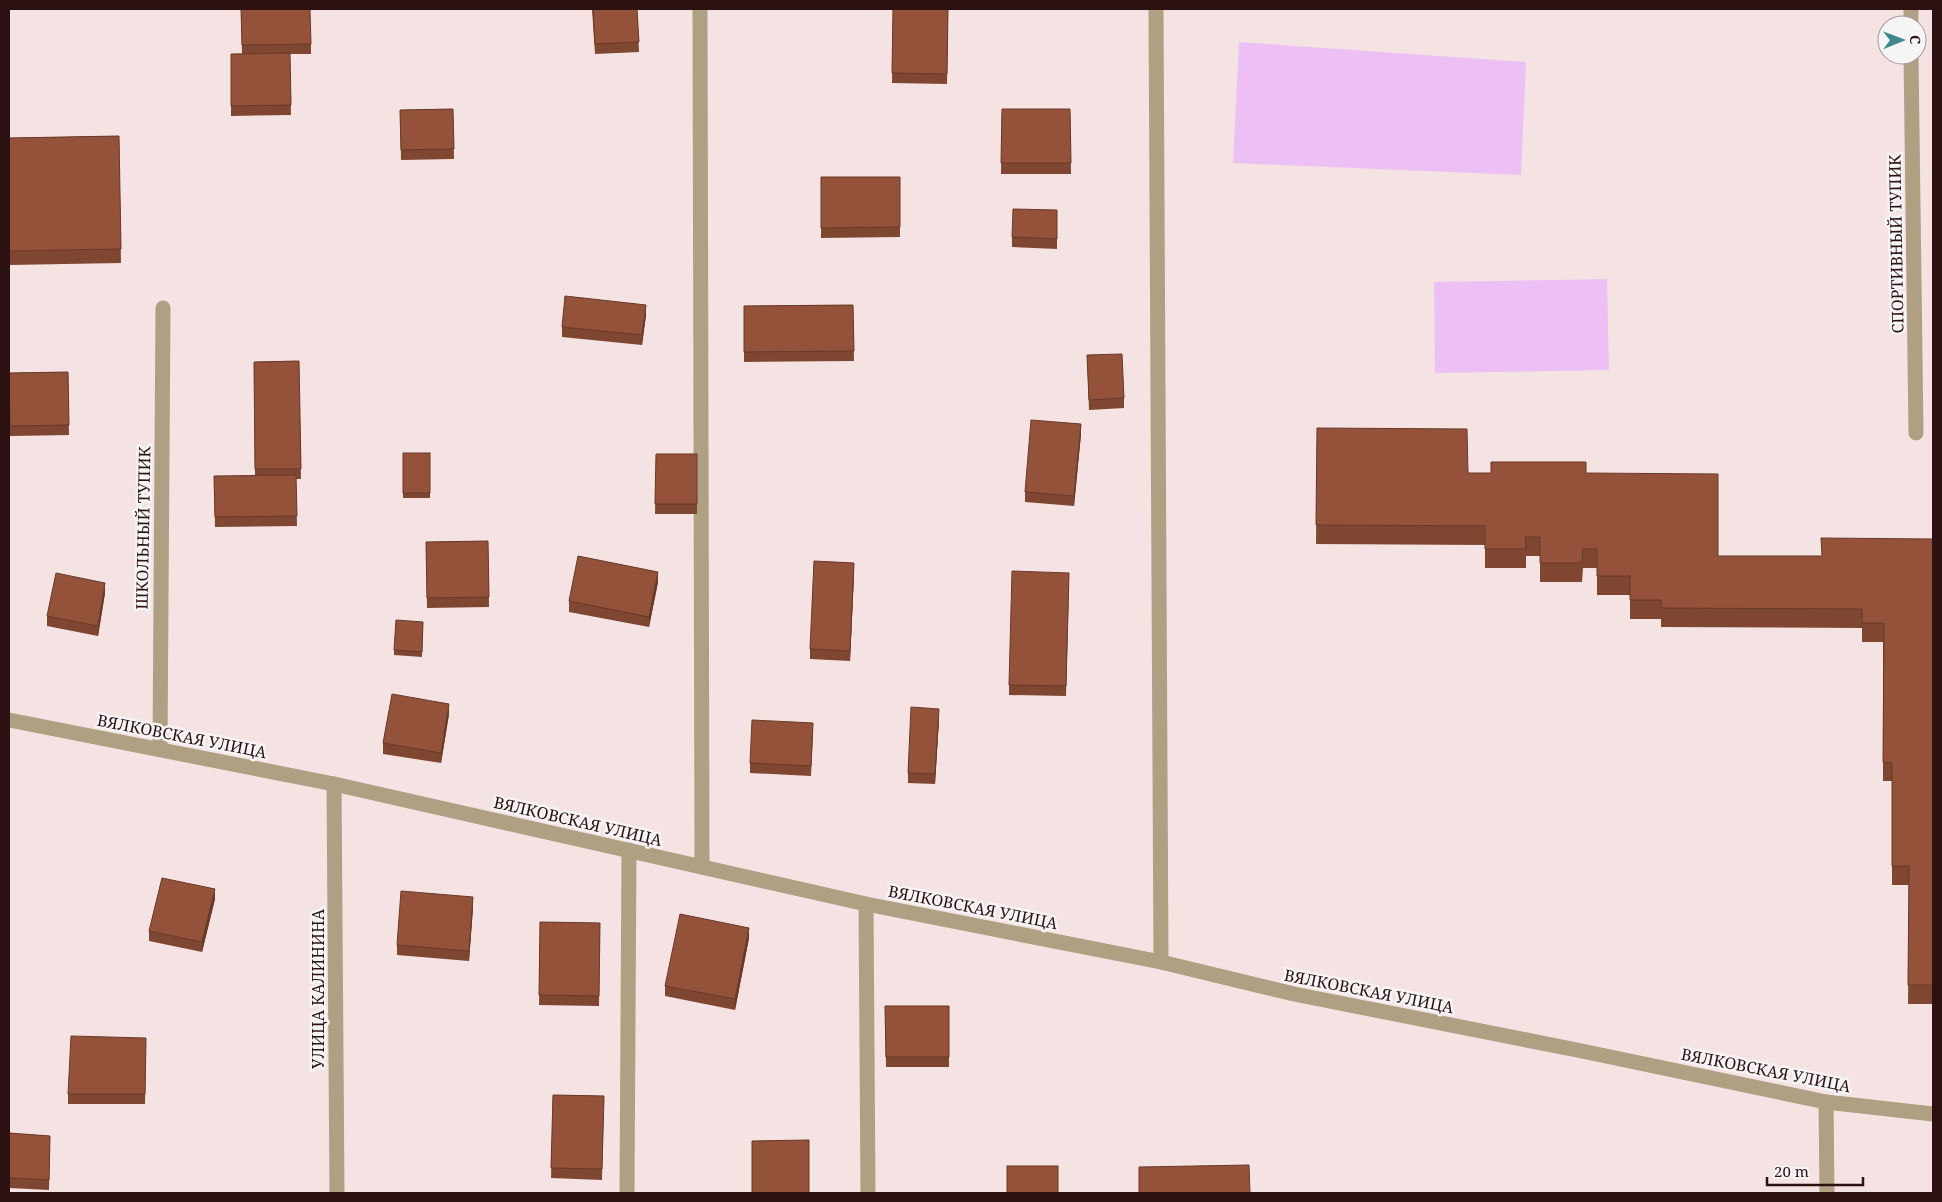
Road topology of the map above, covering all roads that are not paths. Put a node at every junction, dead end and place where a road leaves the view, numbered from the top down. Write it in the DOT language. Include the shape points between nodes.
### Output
graph roads {
  1 [pos="700,9"];
  2 [pos="1156,9"];
  3 [pos="1911,65"];
  4 [pos="163,308"];
  5 [pos="1916,433"];
  6 [pos="9,720"];
  7 [pos="160,748"];
  8 [pos="334,784"];
  9 [pos="629,850"];
  10 [pos="702,866"];
  11 [pos="866,904"];
  12 [pos="1161,962"];
  13 [pos="1826,1102"];
  14 [pos="1933,1114"];
  15 [pos="337,1193"];
  16 [pos="627,1193"];
  17 [pos="868,1193"];
  18 [pos="1827,1193"];
  1 -- 10 [label="street"];
  2 -- 12 [label="street"];
  3 -- 5 [label="street, СПОРТИВНЫЙ ТУПИК"];
  4 -- 7 [label="street, ШКОЛЬНЫЙ ТУПИК"];
  6 -- 7 [label="street, ВЯЛКОВСКАЯ УЛИЦА"];
  7 -- 8 [label="street, ВЯЛКОВСКАЯ УЛИЦА"];
  8 -- 9 [label="street, ВЯЛКОВСКАЯ УЛИЦА"];
  8 -- 15 [label="street, УЛИЦА КАЛИНИНА"];
  9 -- 10 [label="street, ВЯЛКОВСКАЯ УЛИЦА"];
  9 -- 16 [label="street"];
  10 -- 11 [label="street, ВЯЛКОВСКАЯ УЛИЦА"];
  11 -- 12 [label="street, ВЯЛКОВСКАЯ УЛИЦА"];
  11 -- 17 [label="street"];
  12 -- 13 [label="street, ВЯЛКОВСКАЯ УЛИЦА" via="1294,994"];
  13 -- 14 [label="street, ВЯЛКОВСКАЯ УЛИЦА"];
  13 -- 18 [label="street"];
}
